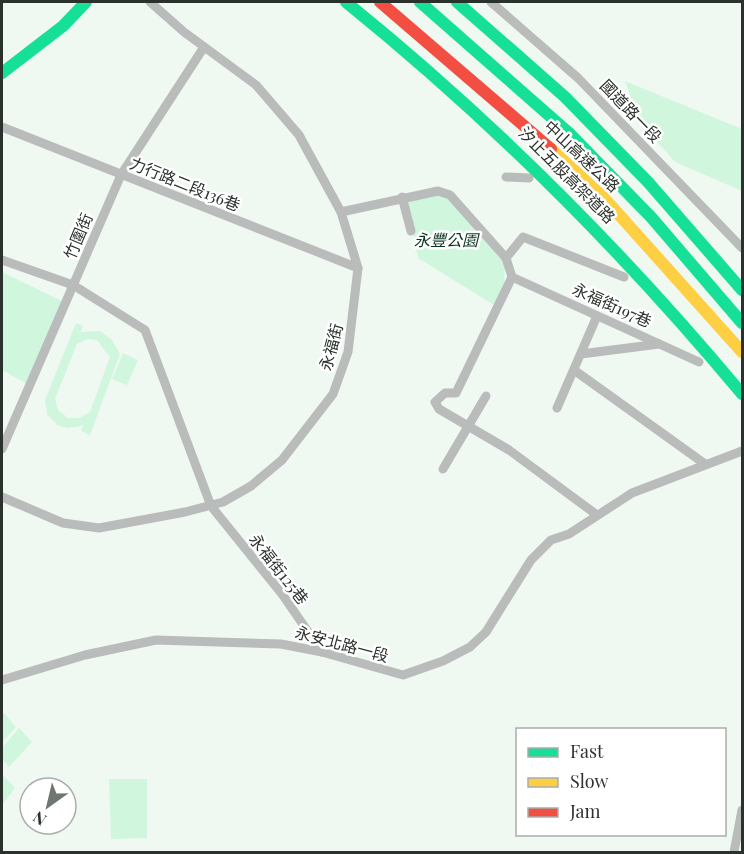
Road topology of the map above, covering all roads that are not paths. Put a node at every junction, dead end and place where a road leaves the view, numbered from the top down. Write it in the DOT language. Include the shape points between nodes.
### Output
graph roads {
  1 [pos="86,2"];
  2 [pos="346,2"];
  3 [pos="380,2"];
  4 [pos="420,2"];
  5 [pos="457,2"];
  6 [pos="492,2"];
  7 [pos="154,3"];
  8 [pos="204,47"];
  9 [pos="2,73"];
  10 [pos="2,127"];
  11 [pos="121,174"];
  12 [pos="506,177"];
  13 [pos="529,178"];
  14 [pos="402,197"];
  15 [pos="341,212"];
  16 [pos="411,231"];
  17 [pos="742,248"];
  18 [pos="506,258"];
  19 [pos="2,260"];
  20 [pos="358,268"];
  21 [pos="512,277"];
  22 [pos="624,277"];
  23 [pos="73,285"];
  24 [pos="742,290"];
  25 [pos="597,316"];
  26 [pos="742,323"];
  27 [pos="661,344"];
  28 [pos="742,352"];
  29 [pos="581,354"];
  30 [pos="699,362"];
  31 [pos="574,370"];
  32 [pos="742,394"];
  33 [pos="486,396"];
  34 [pos="557,408"];
  35 [pos="470,427"];
  36 [pos="2,449"];
  37 [pos="742,451"];
  38 [pos="705,464"];
  39 [pos="443,469"];
  40 [pos="2,497"];
  41 [pos="211,506"];
  42 [pos="597,515"];
  43 [pos="322,652"];
  44 [pos="2,680"];
  45 [pos="742,810"];
  46 [pos="734,852"];
  1 -- 9 [label="main road" via="63,26"];
  2 -- 32 [label="main road, 汐止五股高架道路" via="451,87 561,190 675,311"];
  3 -- 28 [label="main road, 中山高速公路" via="605,199"];
  4 -- 26 [label="main road, 中山高速公路" via="569,133 651,217"];
  5 -- 24 [label="main road" via="565,98 648,182"];
  6 -- 17 [label="street, 國道路一段" via="578,78"];
  7 -- 8 [label="street, 永福街"];
  8 -- 11 [label="street, 竹圍街"];
  8 -- 15 [label="street, 永福街" via="256,85 299,135"];
  10 -- 11 [label="street, 力行路二段136巷"];
  11 -- 20 [label="street, 力行路二段136巷"];
  11 -- 23 [label="street, 竹圍街"];
  12 -- 13 [label="street"];
  14 -- 15 [label="street"];
  14 -- 16 [label="street"];
  14 -- 18 [label="street" via="438,191 450,195"];
  15 -- 20 [label="street, 永福街"];
  18 -- 21 [label="street"];
  18 -- 22 [label="street" via="523,237"];
  19 -- 23 [label="street, 永福街125巷"];
  20 -- 41 [label="street, 永福街" via="348,352 333,394 282,460 251,486"];
  21 -- 25 [label="street, 永福街197巷"];
  21 -- 35 [label="street" via="456,393 445,393 435,402 439,410"];
  23 -- 36 [label="street, 竹圍街"];
  23 -- 41 [label="street, 永福街125巷" via="145,330"];
  25 -- 27 [label="street, 永福街197巷"];
  25 -- 29 [label="street"];
  27 -- 29 [label="street"];
  27 -- 30 [label="street, 永福街197巷"];
  29 -- 31 [label="street"];
  31 -- 34 [label="street"];
  31 -- 38 [label="street"];
  33 -- 35 [label="street"];
  35 -- 39 [label="street"];
  35 -- 42 [label="street" via="509,450"];
  37 -- 38 [label="street, 永安北路一段"];
  38 -- 42 [label="street, 永安北路一段" via="632,493"];
  40 -- 41 [label="street, 永福街" via="63,523 99,528"];
  41 -- 43 [label="street, 永福街125巷" via="282,594"];
  42 -- 43 [label="street, 永安北路一段" via="551,540 531,560 486,632 470,647 443,661 403,675"];
  43 -- 44 [label="street, 永安北路一段" via="280,644 156,640 85,655"];
  45 -- 46 [label="street"];
}
